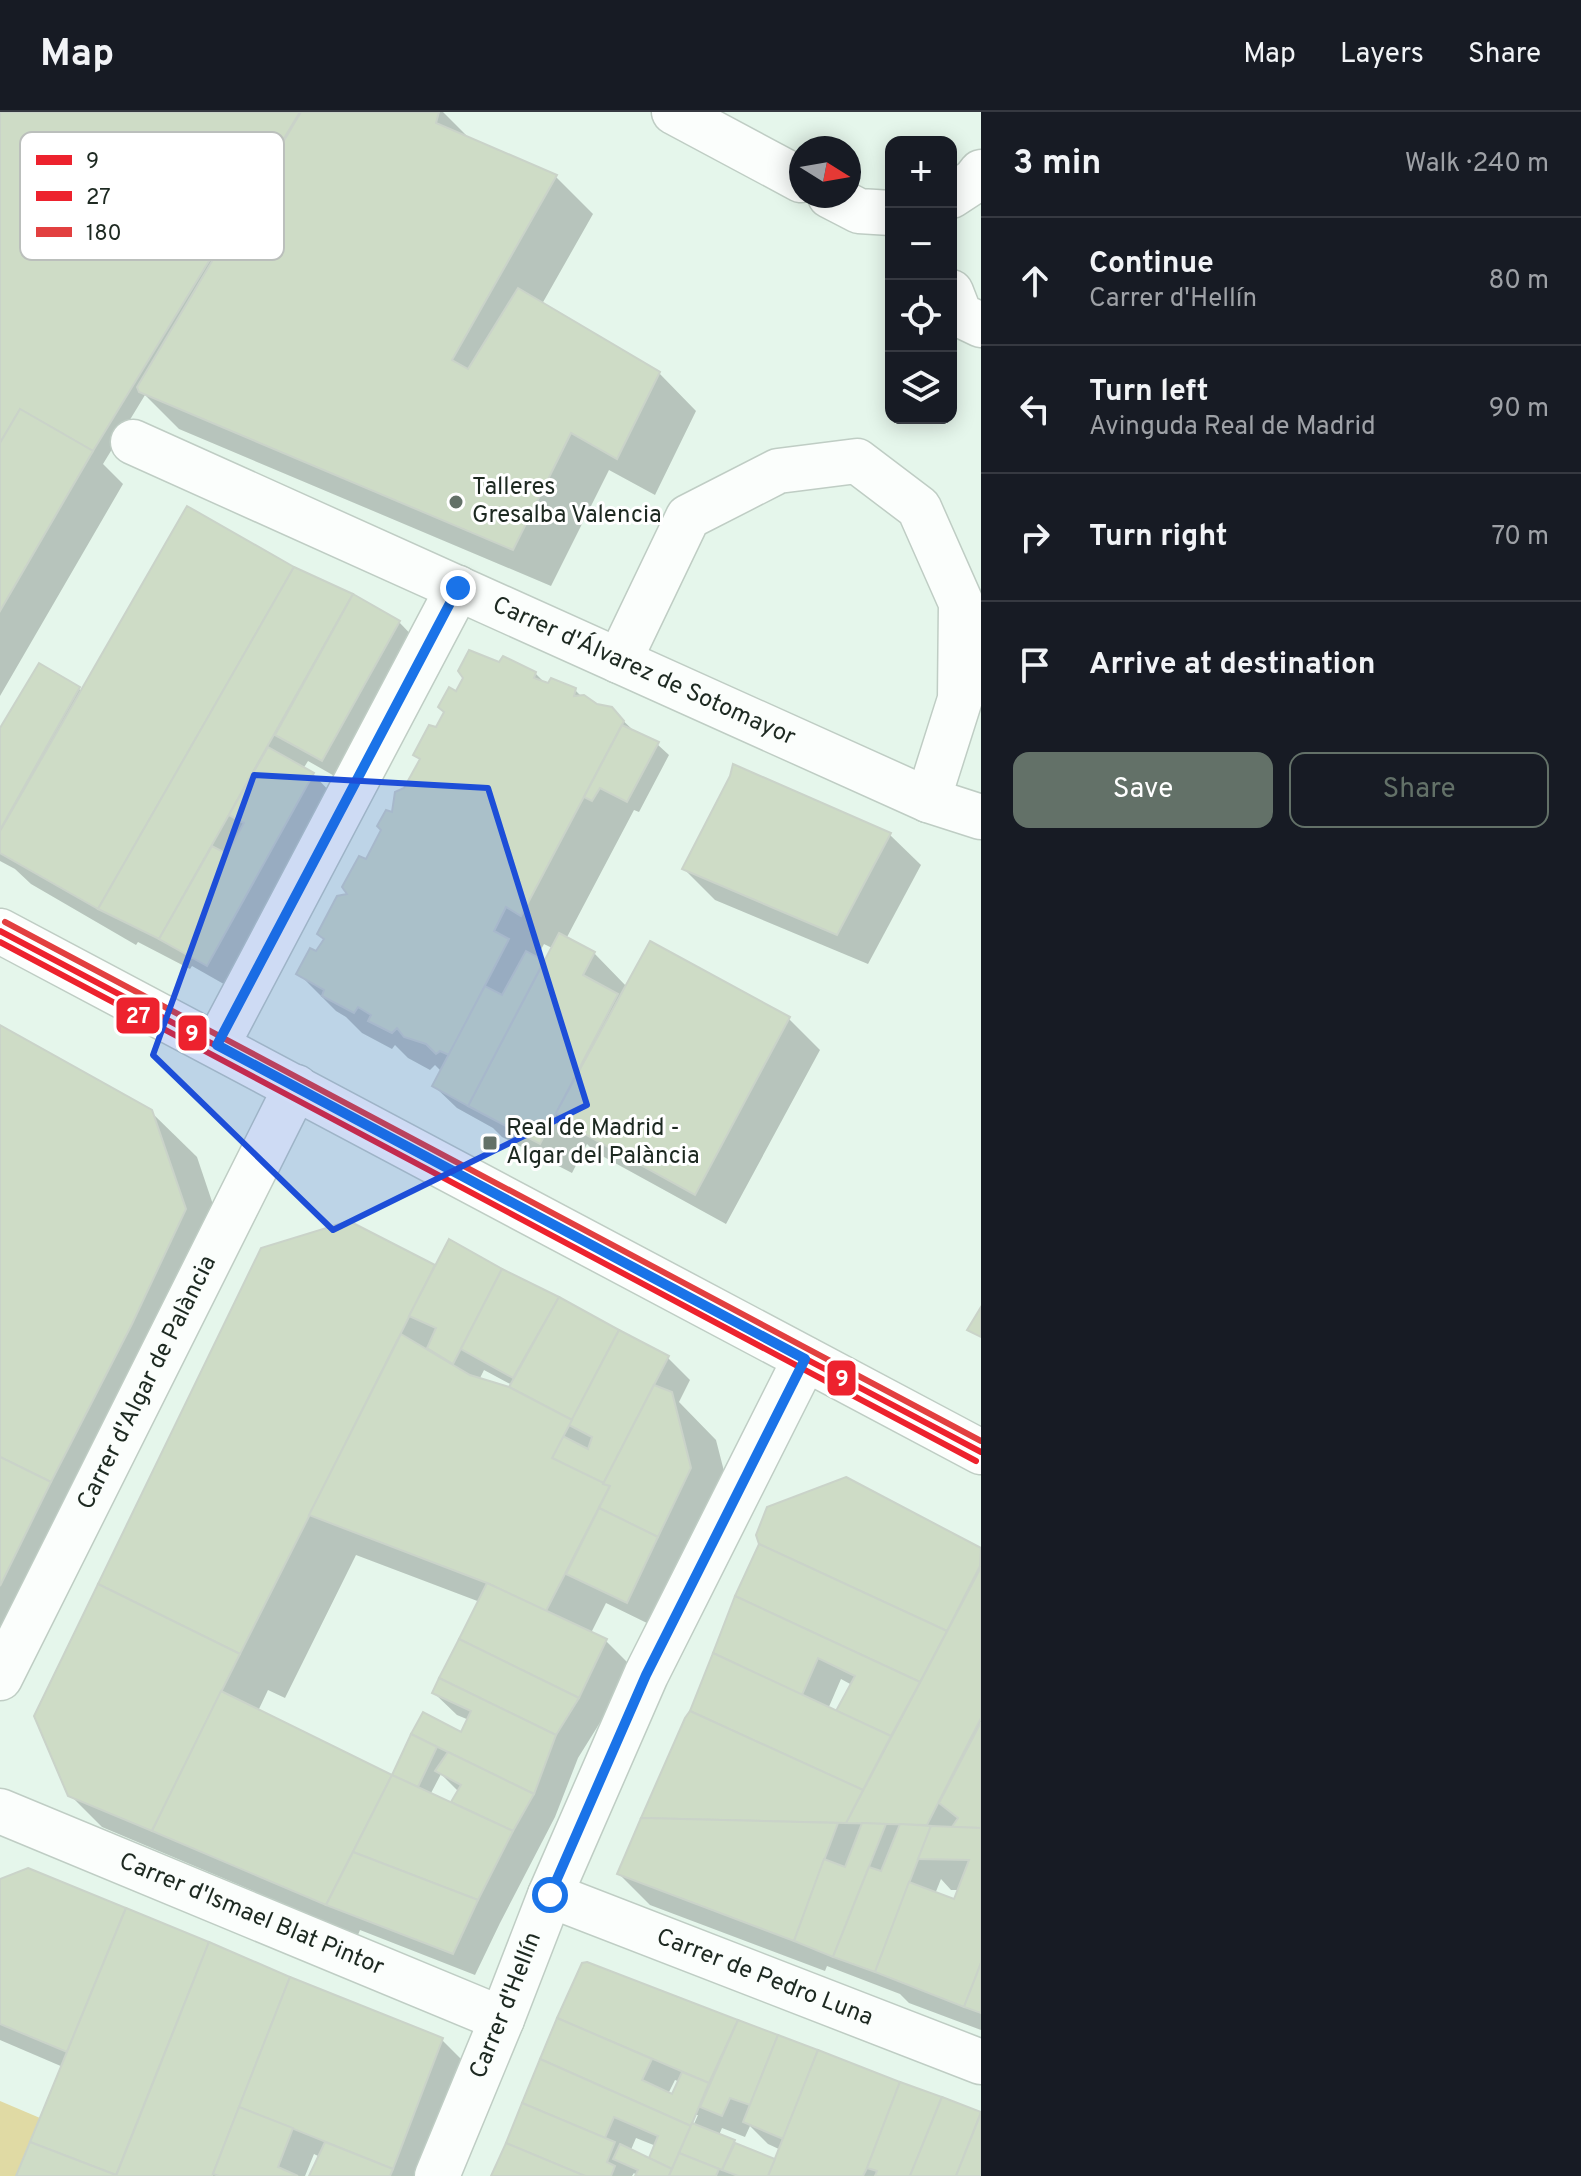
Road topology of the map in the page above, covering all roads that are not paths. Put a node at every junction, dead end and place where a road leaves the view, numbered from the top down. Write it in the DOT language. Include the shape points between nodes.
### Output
graph roads {
  1 [pos="674,112"];
  2 [pos="981,172"];
  3 [pos="789,174"];
  4 [pos="957,192"];
  5 [pos="853,208"];
  6 [pos="885,213"];
  7 [pos="957,307"];
  8 [pos="981,325"];
  9 [pos="133,442"];
  10 [pos="458,588"];
  11 [pos="619,661"];
  12 [pos="928,800"];
  13 [pos="981,817"];
  14 [pos="0,931"];
  15 [pos="217,1045"];
  16 [pos="296,1087"];
  17 [pos="805,1359"];
  18 [pos="981,1452"];
  19 [pos="0,1678"];
  20 [pos="0,1811"];
  21 [pos="550,1895"];
  22 [pos="502,2019"];
  23 [pos="981,2062"];
  24 [pos="437,2176"];
  1 -- 3 [label="street"];
  2 -- 4 [label="street"];
  5 -- 6 [label="street"];
  7 -- 8 [label="street" via="960,315"];
  9 -- 10 [label="street, Carrer d'Álvarez de Sotomayor"];
  10 -- 11 [label="street, Carrer d'Álvarez de Sotomayor"];
  10 -- 15 [label="street"];
  11 -- 12 [label="street, Carrer d'Álvarez de Sotomayor"];
  11 -- 12 [label="street" via="688,517 778,471 857,461 919,508 961,603 960,699"];
  12 -- 13 [label="street, Carrer d'Álvarez de Sotomayor"];
  14 -- 15 [label="street"];
  15 -- 16 [label="street"];
  16 -- 17 [label="street"];
  16 -- 19 [label="street, Carrer d'Algar de Palància"];
  17 -- 18 [label="street"];
  17 -- 21 [label="street, Carrer d'Hellín" via="646,1675"];
  20 -- 22 [label="street, Carrer d'Ismael Blat Pintor"];
  21 -- 22 [label="street, Carrer d'Hellín"];
  21 -- 23 [label="street, Carrer de Pedro Luna"];
  22 -- 24 [label="street, Carrer d'Hellín"];
}
